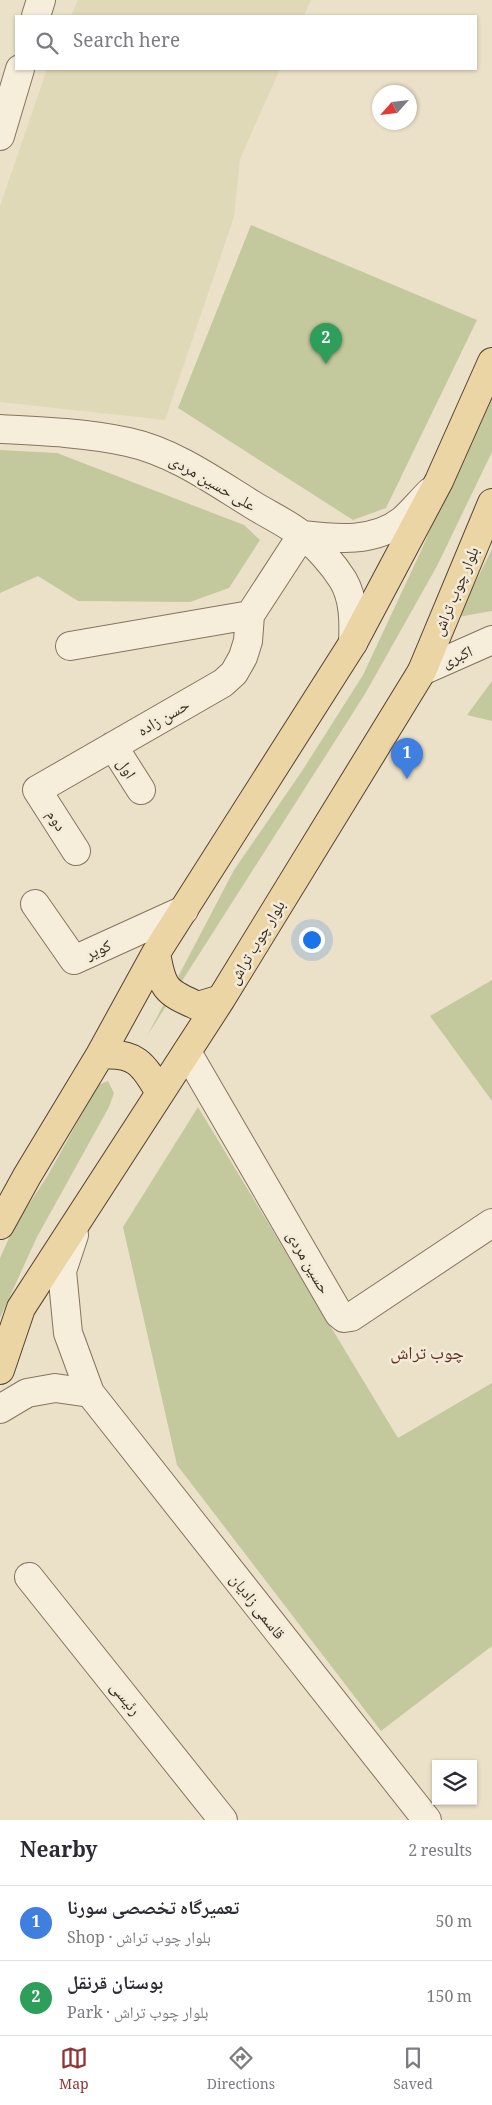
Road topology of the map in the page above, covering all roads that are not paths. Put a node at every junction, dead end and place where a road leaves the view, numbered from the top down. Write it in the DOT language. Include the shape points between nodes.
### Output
graph roads {
  1 [pos="41,0"];
  2 [pos="36,15"];
  3 [pos="20,70"];
  4 [pos="0,136"];
  5 [pos="492,362"];
  6 [pos="0,429"];
  7 [pos="439,482"];
  8 [pos="492,503"];
  9 [pos="302,535"];
  10 [pos="250,615"];
  11 [pos="492,640"];
  12 [pos="353,643"];
  13 [pos="70,646"];
  14 [pos="422,671"];
  15 [pos="113,746"];
  16 [pos="37,790"];
  17 [pos="142,790"];
  18 [pos="76,851"];
  19 [pos="35,904"];
  20 [pos="184,910"];
  21 [pos="156,953"];
  22 [pos="221,1000"];
  23 [pos="187,1052"];
  24 [pos="100,1055"];
  25 [pos="160,1094"];
  26 [pos="79,1220"];
  27 [pos="492,1223"];
  28 [pos="0,1225"];
  29 [pos="0,1370"];
  30 [pos="90,1393"];
  31 [pos="0,1409"];
  32 [pos="29,1576"];
  33 [pos="223,1820"];
  34 [pos="427,1820"];
  1 -- 2 [label="street"];
  3 -- 4 [label="street"];
  5 -- 7 [label="main road"];
  6 -- 9 [label="street, علی حسین مردی" via="91,436 138,445 164,454 192,467"];
  7 -- 9 [label="street, علی حسین مردی" via="403,520 382,531 352,539"];
  7 -- 12 [label="main road"];
  8 -- 14 [label="main road, بلوار چوب‌ تراش"];
  9 -- 10 [label="street, حسن زاده"];
  9 -- 12 [label="street, علی حسین مردی" via="343,580 354,618"];
  10 -- 13 [label="street"];
  10 -- 15 [label="street, حسن زاده" via="248,641 234,673 223,683"];
  11 -- 14 [label="street, اکبری"];
  12 -- 20 [label="main road"];
  14 -- 22 [label="main road, بلوار چوب‌ تراش"];
  15 -- 16 [label="street, حسن زاده"];
  15 -- 17 [label="street, اول"];
  16 -- 18 [label="street, دوم"];
  19 -- 20 [label="street, کویر" via="74,960"];
  20 -- 21 [label="main road"];
  21 -- 22 [label="main road" via="160,980 171,992 198,1006"];
  21 -- 24 [label="main road"];
  22 -- 23 [label="main road, بلوار چوب‌ تراش"];
  23 -- 25 [label="main road, بلوار چوب‌ تراش"];
  23 -- 27 [label="street, حسین مردی" via="344,1318 351,1317"];
  24 -- 25 [label="main road" via="119,1054 133,1059 150,1076"];
  24 -- 28 [label="main road"];
  25 -- 26 [label="main road, بلوار چوب‌ تراش"];
  26 -- 29 [label="main road, بلوار چوب‌ تراش" via="21,1308"];
  26 -- 30 [label="street, قاسمی زادیان" via="62,1270 68,1333"];
  30 -- 31 [label="street" via="55,1388 27,1393"];
  30 -- 34 [label="street, قاسمی زادیان"];
  32 -- 33 [label="street, رئیسی"];
}
